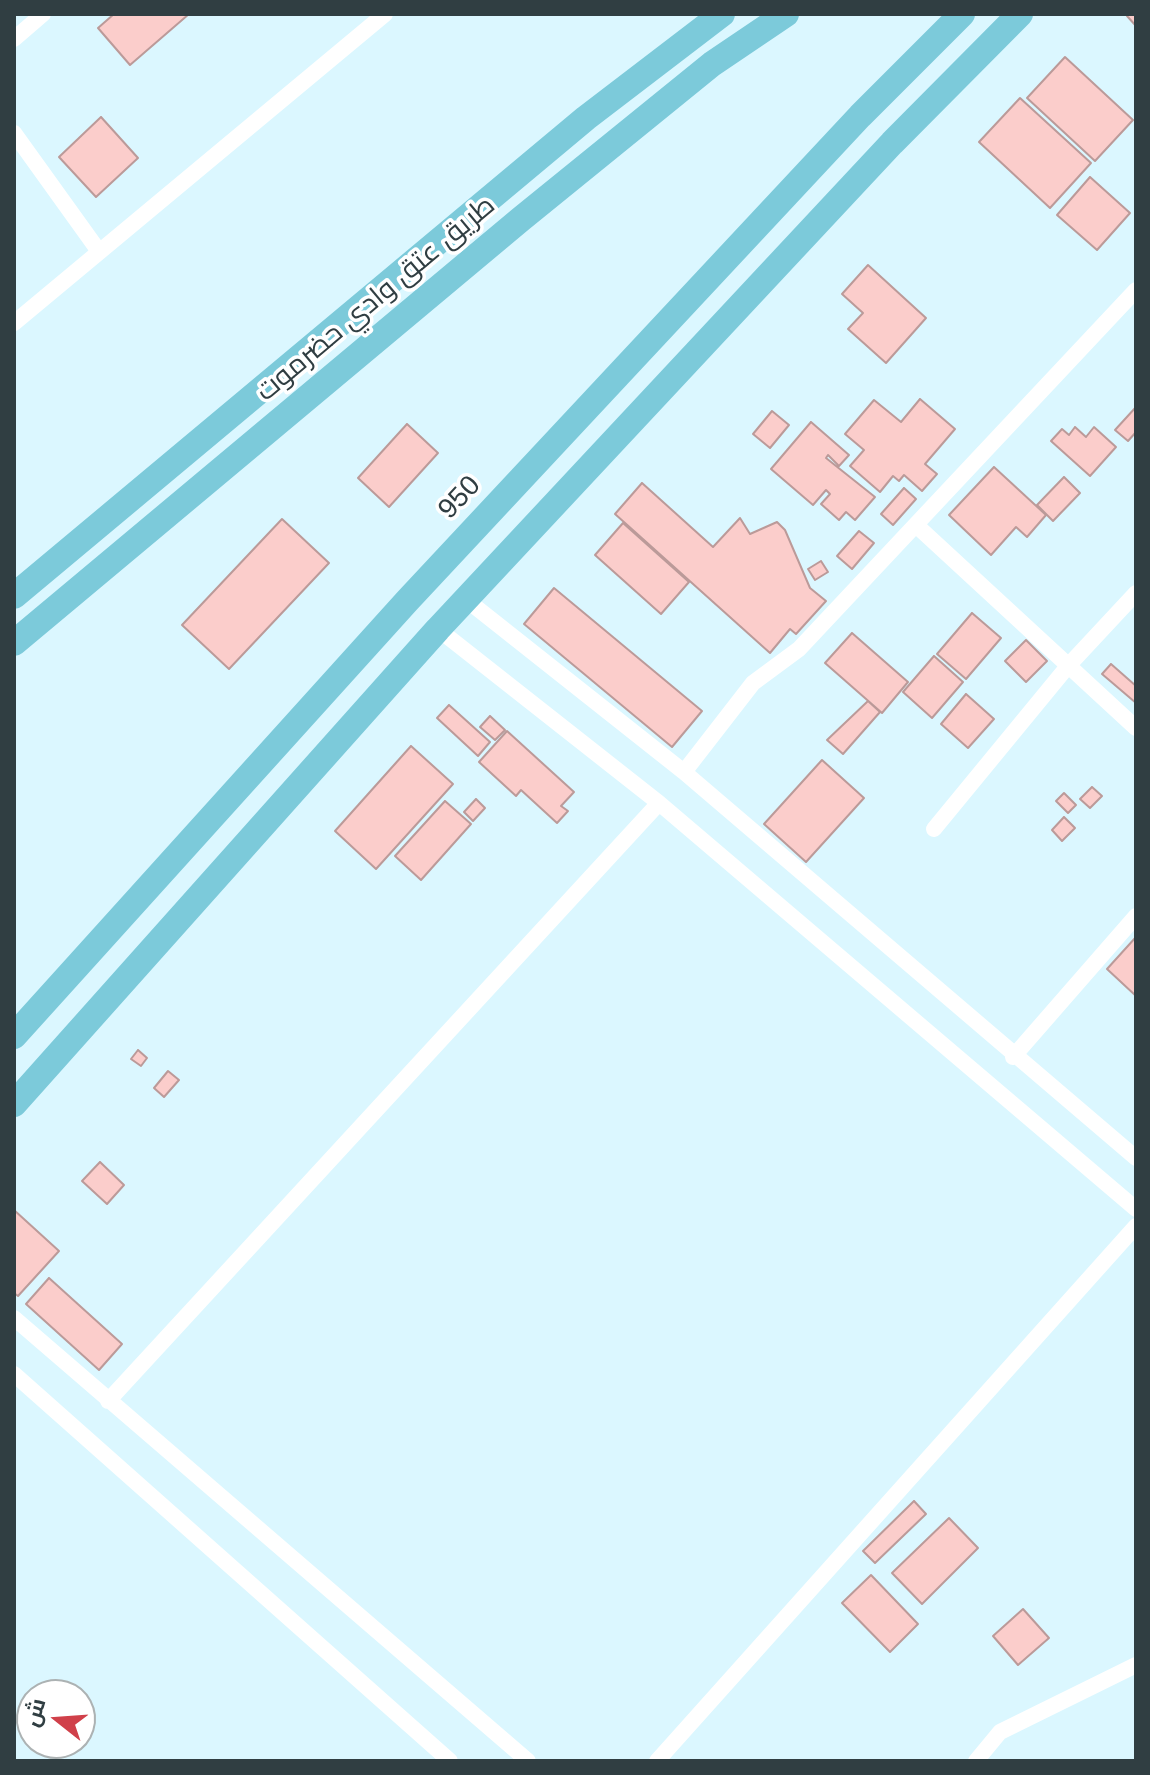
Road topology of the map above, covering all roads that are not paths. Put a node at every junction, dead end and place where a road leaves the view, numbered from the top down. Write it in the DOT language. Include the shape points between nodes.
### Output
graph roads {
  1 [pos="43,14"];
  2 [pos="385,14"];
  3 [pos="722,14"];
  4 [pos="786,14"];
  5 [pos="962,14"];
  6 [pos="1020,14"];
  7 [pos="14,39"];
  8 [pos="14,133"];
  9 [pos="98,250"];
  10 [pos="1136,290"];
  11 [pos="671,319"];
  12 [pos="14,323"];
  13 [pos="700,350"];
  14 [pos="917,526"];
  15 [pos="1136,593"];
  16 [pos="14,596"];
  17 [pos="468,601"];
  18 [pos="438,629"];
  19 [pos="14,643"];
  20 [pos="1068,666"];
  21 [pos="1136,728"];
  22 [pos="684,772"];
  23 [pos="659,803"];
  24 [pos="934,829"];
  25 [pos="1136,916"];
  26 [pos="14,1036"];
  27 [pos="1013,1057"];
  28 [pos="14,1104"];
  29 [pos="1136,1158"];
  30 [pos="1136,1209"];
  31 [pos="1136,1226"];
  32 [pos="14,1318"];
  33 [pos="14,1374"];
  34 [pos="108,1401"];
  35 [pos="1136,1665"];
  36 [pos="450,1761"];
  37 [pos="528,1761"];
  38 [pos="657,1761"];
  39 [pos="976,1761"];
  1 -- 7 [label="street"];
  2 -- 9 [label="street"];
  3 -- 16 [label="main road, طريق عتق وادي حضرموت" via="586,118"];
  4 -- 19 [label="main road, طريق عتق وادي حضرموت" via="712,64 533,209"];
  5 -- 11 [label="main road, 950 / 950"];
  6 -- 13 [label="main road"];
  8 -- 9 [label="street"];
  9 -- 12 [label="street"];
  10 -- 14 [label="street"];
  11 -- 13 [label="main road"];
  11 -- 26 [label="main road, 950 / 950" via="407,601"];
  13 -- 17 [label="main road"];
  14 -- 20 [label="street"];
  14 -- 22 [label="street" via="799,649 753,683"];
  15 -- 20 [label="street"];
  17 -- 18 [label="main road"];
  17 -- 22 [label="street"];
  18 -- 23 [label="street"];
  18 -- 28 [label="main road"];
  20 -- 21 [label="street"];
  20 -- 24 [label="street"];
  22 -- 27 [label="street"];
  23 -- 30 [label="street"];
  23 -- 34 [label="street"];
  25 -- 27 [label="street"];
  27 -- 29 [label="street"];
  31 -- 38 [label="street"];
  32 -- 34 [label="street"];
  33 -- 36 [label="street"];
  34 -- 37 [label="street"];
  35 -- 39 [label="street" via="1000,1732"];
}
